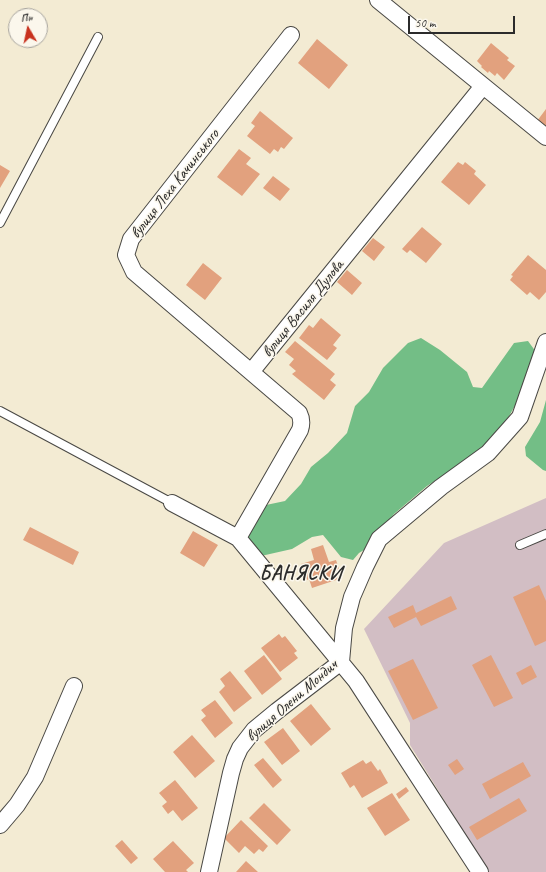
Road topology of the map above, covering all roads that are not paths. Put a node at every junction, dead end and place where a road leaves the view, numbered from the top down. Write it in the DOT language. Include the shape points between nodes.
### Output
graph roads {
  1 [pos="378,0"];
  2 [pos="291,36"];
  3 [pos="98,37"];
  4 [pos="483,86"];
  5 [pos="546,137"];
  6 [pos="0,223"];
  7 [pos="546,342"];
  8 [pos="251,372"];
  9 [pos="0,411"];
  10 [pos="172,503"];
  11 [pos="546,534"];
  12 [pos="238,538"];
  13 [pos="520,545"];
  14 [pos="341,662"];
  15 [pos="74,686"];
  16 [pos="0,825"];
  17 [pos="209,872"];
  18 [pos="480,872"];
  1 -- 4 [label="street"];
  2 -- 8 [label="street, вулиця Леха Качинського" via="131,239 126,255 134,272"];
  3 -- 6 [label="lane"];
  4 -- 5 [label="street"];
  4 -- 8 [label="street, вулиця Василя Дулова"];
  7 -- 14 [label="street, вулиця Олени Мондич" via="520,417 488,453 441,487 379,539 352,597 344,628"];
  8 -- 12 [label="street, вулиця Василя Дулова" via="299,412 301,426"];
  9 -- 10 [label="lane"];
  10 -- 12 [label="street"];
  11 -- 13 [label="lane"];
  12 -- 14 [label="street"];
  14 -- 17 [label="street, вулиця Олени Мондич" via="254,730 240,748 231,772"];
  14 -- 18 [label="street" via="390,732"];
  15 -- 16 [label="street" via="35,777"];
}
